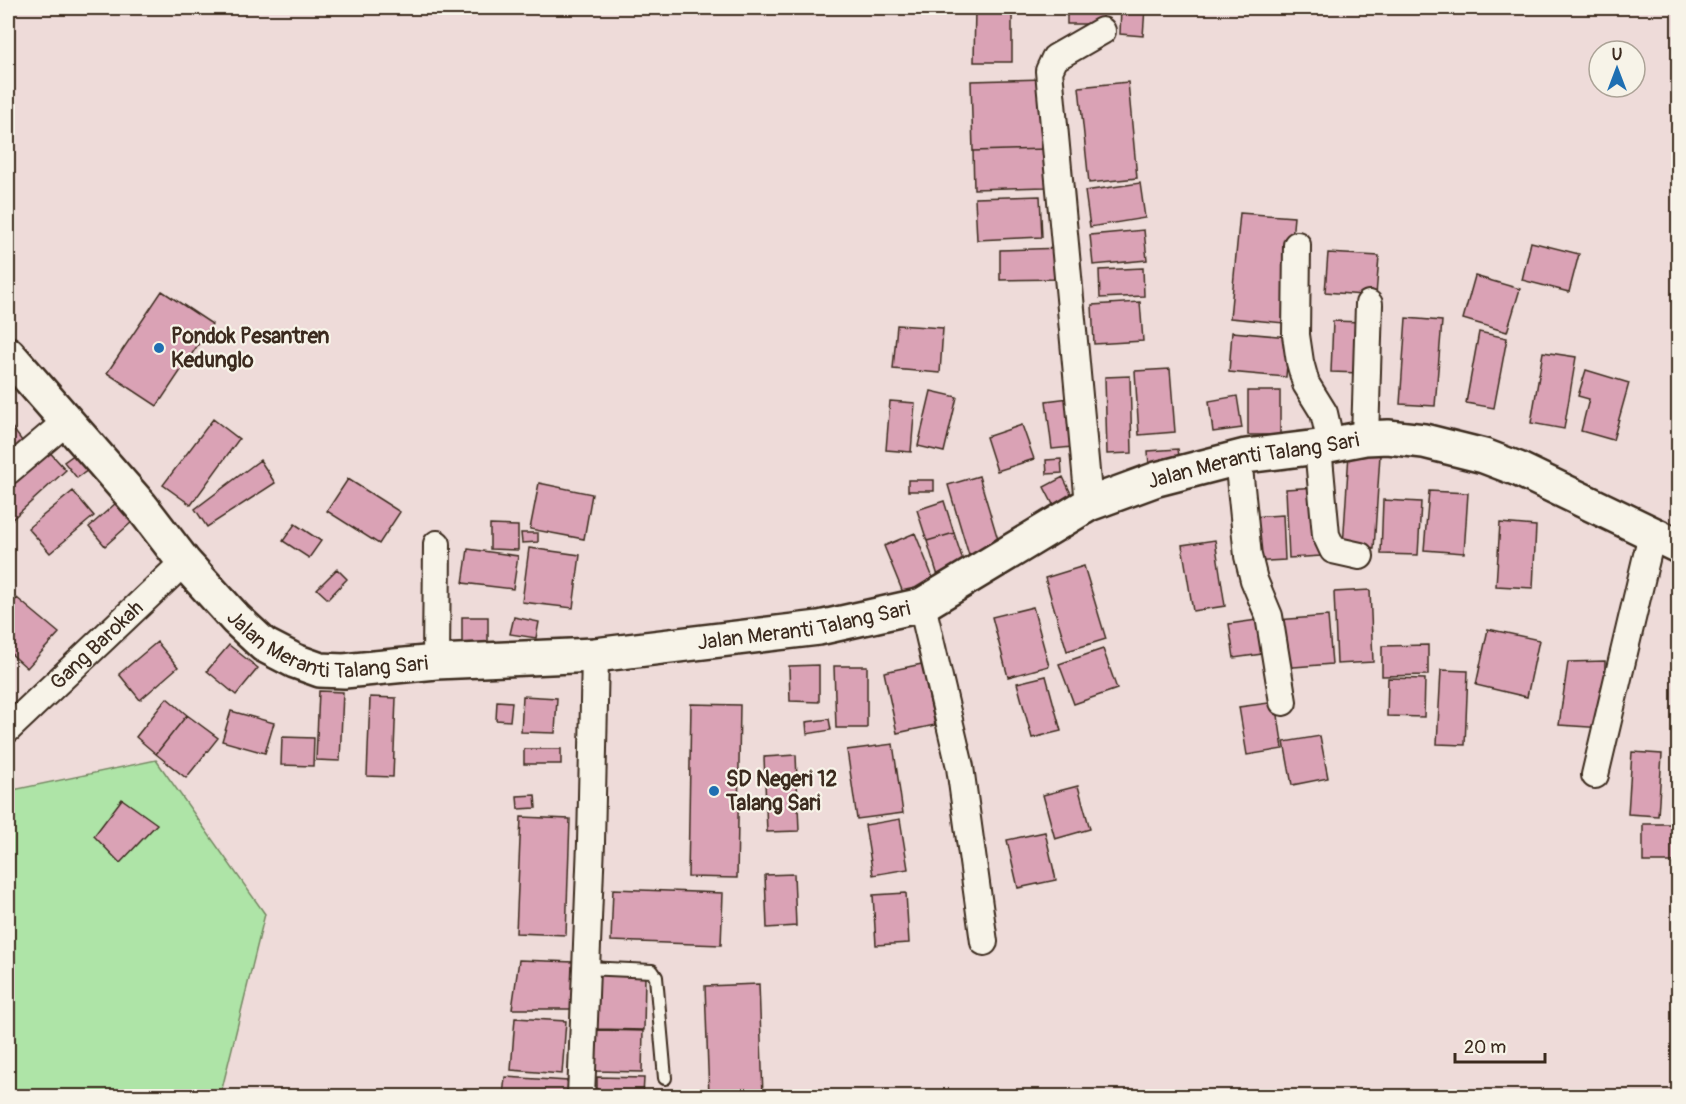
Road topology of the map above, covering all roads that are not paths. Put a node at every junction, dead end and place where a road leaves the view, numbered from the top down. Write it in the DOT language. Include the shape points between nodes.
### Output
graph roads {
  1 [pos="1102,31"];
  2 [pos="1298,245"];
  3 [pos="1369,304"];
  4 [pos="8,354"];
  5 [pos="67,421"];
  6 [pos="1365,438"];
  7 [pos="1325,446"];
  8 [pos="1238,458"];
  9 [pos="8,471"];
  10 [pos="1089,504"];
  11 [pos="1665,540"];
  12 [pos="437,544"];
  13 [pos="1360,556"];
  14 [pos="184,562"];
  15 [pos="922,605"];
  16 [pos="596,655"];
  17 [pos="436,662"];
  18 [pos="1283,702"];
  19 [pos="8,729"];
  20 [pos="1595,775"];
  21 [pos="984,942"];
  22 [pos="586,968"];
  23 [pos="665,1078"];
  24 [pos="581,1096"];
  1 -- 10 [label="street" via="1055,58 1049,72"];
  2 -- 7 [label="street" via="1296,335 1306,384 1324,413"];
  3 -- 6 [label="street"];
  4 -- 5 [label="street, Jalan Meranti Talang Sari"];
  5 -- 9 [label="street"];
  5 -- 14 [label="street, Jalan Meranti Talang Sari"];
  6 -- 7 [label="street, Jalan Meranti Talang Sari"];
  6 -- 11 [label="street, Jalan Meranti Talang Sari" via="1424,441 1484,456"];
  7 -- 8 [label="street, Jalan Meranti Talang Sari"];
  7 -- 13 [label="street" via="1326,535 1333,550"];
  8 -- 10 [label="street, Jalan Meranti Talang Sari" via="1157,479"];
  8 -- 18 [label="street" via="1248,555 1269,616"];
  10 -- 15 [label="street, Jalan Meranti Talang Sari"];
  11 -- 20 [label="street"];
  12 -- 17 [label="street"];
  14 -- 17 [label="street, Jalan Meranti Talang Sari" via="264,645 295,661 320,670 344,671"];
  14 -- 19 [label="street, Gang Barokah"];
  15 -- 16 [label="street, Jalan Meranti Talang Sari" via="819,628"];
  15 -- 21 [label="street" via="960,767"];
  16 -- 17 [label="street, Jalan Meranti Talang Sari"];
  16 -- 22 [label="street"];
  22 -- 23 [label="lane" via="652,971 656,977"];
  22 -- 24 [label="street"];
}
